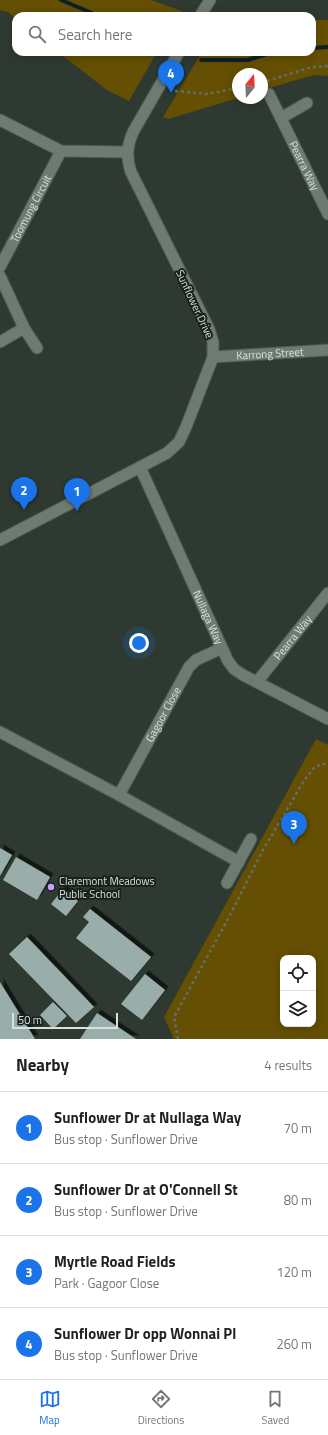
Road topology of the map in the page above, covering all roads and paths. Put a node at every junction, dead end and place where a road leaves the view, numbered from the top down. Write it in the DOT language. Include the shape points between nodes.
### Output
graph roads {
  1 [pos="210,0"];
  2 [pos="202,12"];
  3 [pos="177,56"];
  4 [pos="328,66"];
  5 [pos="268,81"];
  6 [pos="232,89"];
  7 [pos="175,91"];
  8 [pos="269,94"];
  9 [pos="307,103"];
  10 [pos="281,118"];
  11 [pos="0,120"];
  12 [pos="61,151"];
  13 [pos="127,152"];
  14 [pos="328,214"];
  15 [pos="0,267"];
  16 [pos="0,276"];
  17 [pos="24,328"];
  18 [pos="0,342"];
  19 [pos="37,348"];
  20 [pos="328,350"];
  21 [pos="213,357"];
  22 [pos="140,467"];
  23 [pos="0,540"];
  24 [pos="328,593"];
  25 [pos="222,648"];
  26 [pos="257,682"];
  27 [pos="328,719"];
  28 [pos="0,732"];
  29 [pos="328,764"];
  30 [pos="119,795"];
  31 [pos="251,839"];
  32 [pos="239,862"];
  33 [pos="227,883"];
  34 [pos="178,1039"];
  1 -- 2 [label="street"];
  3 -- 13 [label="street, Sunflower Drive" via="133,132"];
  4 -- 5 [label="path" via="312,67"];
  6 -- 7 [label="path" via="206,94"];
  8 -- 10 [label="street, Pearra Way"];
  9 -- 10 [label="street"];
  10 -- 14 [label="street, Pearra Way"];
  11 -- 12 [label="street"];
  12 -- 13 [label="street"];
  12 -- 15 [label="street, Toomung Circuit"];
  13 -- 21 [label="street, Sunflower Drive" via="131,172 209,329 213,342"];
  16 -- 17 [label="street"];
  17 -- 18 [label="street"];
  17 -- 19 [label="street"];
  20 -- 21 [label="street, Karrong Street"];
  21 -- 22 [label="street, Sunflower Drive" via="179,442 167,453"];
  22 -- 23 [label="street, Sunflower Drive"];
  22 -- 25 [label="street, Nullaga Way"];
  24 -- 26 [label="street, Pearra Way"];
  25 -- 26 [label="street, Nullaga Way" via="234,669"];
  25 -- 30 [label="street, Gagoor Close" via="196,660 189,667"];
  26 -- 27 [label="street, Nullaga Way"];
  28 -- 30 [label="street"];
  29 -- 34 [label="path" via="315,767 305,778 262,850 228,919 174,1017"];
  30 -- 32 [label="street"];
  31 -- 32 [label="street"];
  32 -- 33 [label="street"];
}
